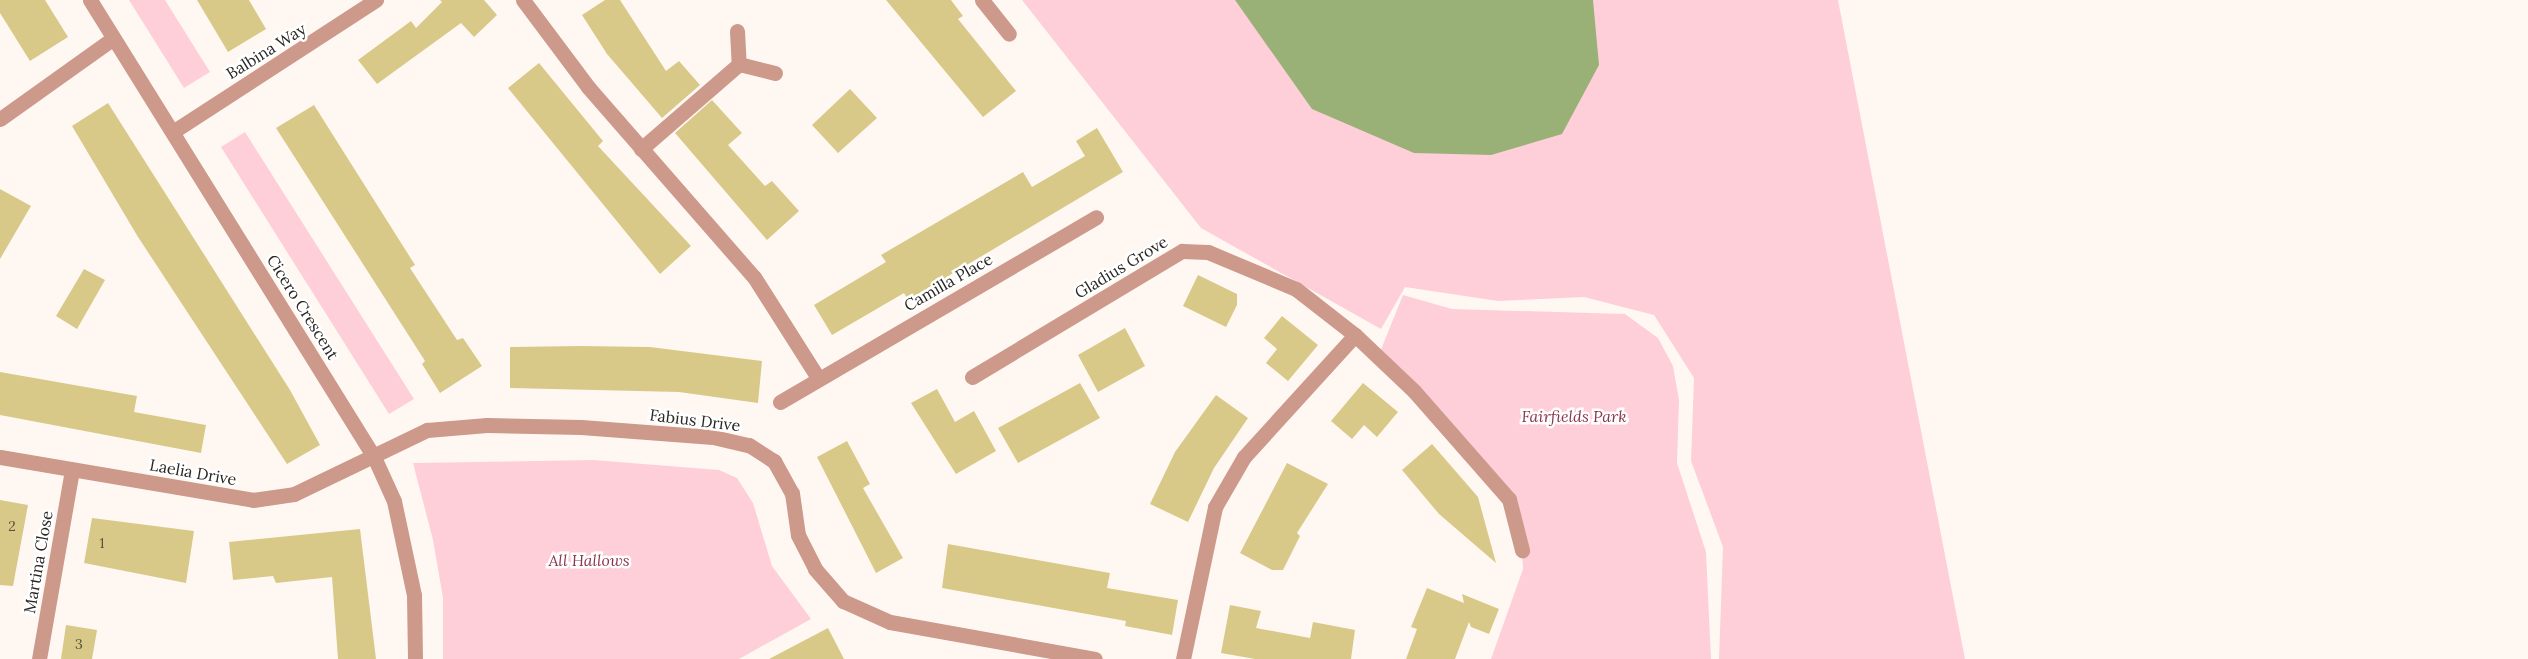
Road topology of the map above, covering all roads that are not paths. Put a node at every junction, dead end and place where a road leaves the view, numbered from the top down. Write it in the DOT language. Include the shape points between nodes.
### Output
graph roads {
  1 [pos="90,0"];
  2 [pos="376,0"];
  3 [pos="523,0"];
  4 [pos="982,0"];
  5 [pos="737,31"];
  6 [pos="1009,34"];
  7 [pos="112,39"];
  8 [pos="739,64"];
  9 [pos="775,74"];
  10 [pos="0,119"];
  11 [pos="174,131"];
  12 [pos="641,149"];
  13 [pos="1096,217"];
  14 [pos="1355,335"];
  15 [pos="972,377"];
  16 [pos="818,378"];
  17 [pos="780,402"];
  18 [pos="0,457"];
  19 [pos="374,457"];
  20 [pos="72,470"];
  21 [pos="1522,550"];
  22 [pos="39,659"];
  23 [pos="415,659"];
  24 [pos="1095,659"];
  25 [pos="1183,659"];
  1 -- 7 [label="street, Cicero Crescent"];
  2 -- 11 [label="street, Balbina Way"];
  3 -- 12 [label="street"];
  4 -- 6 [label="street"];
  5 -- 8 [label="street"];
  7 -- 10 [label="street"];
  7 -- 11 [label="street, Cicero Crescent"];
  8 -- 9 [label="street"];
  8 -- 12 [label="street"];
  11 -- 19 [label="street, Cicero Crescent"];
  12 -- 16 [label="street" via="754,277"];
  13 -- 16 [label="street, Camilla Place"];
  14 -- 15 [label="street, Gladius Grove" via="1296,289 1208,252 1182,251"];
  14 -- 21 [label="street, Gladius Grove" via="1414,391 1509,499"];
  14 -- 25 [label="street" via="1244,457 1215,507"];
  16 -- 17 [label="street, Camilla Place"];
  18 -- 20 [label="street, Laelia Drive"];
  19 -- 20 [label="street, Laelia Drive" via="294,494 253,500"];
  19 -- 23 [label="street, Cicero Crescent" via="394,501 412,585"];
  19 -- 24 [label="street, Fabius Drive" via="427,430 488,425 713,437 749,445 774,461 792,493 798,535 806,552 815,569 843,601 890,622"];
  20 -- 22 [label="street, Martina Close"];
}
